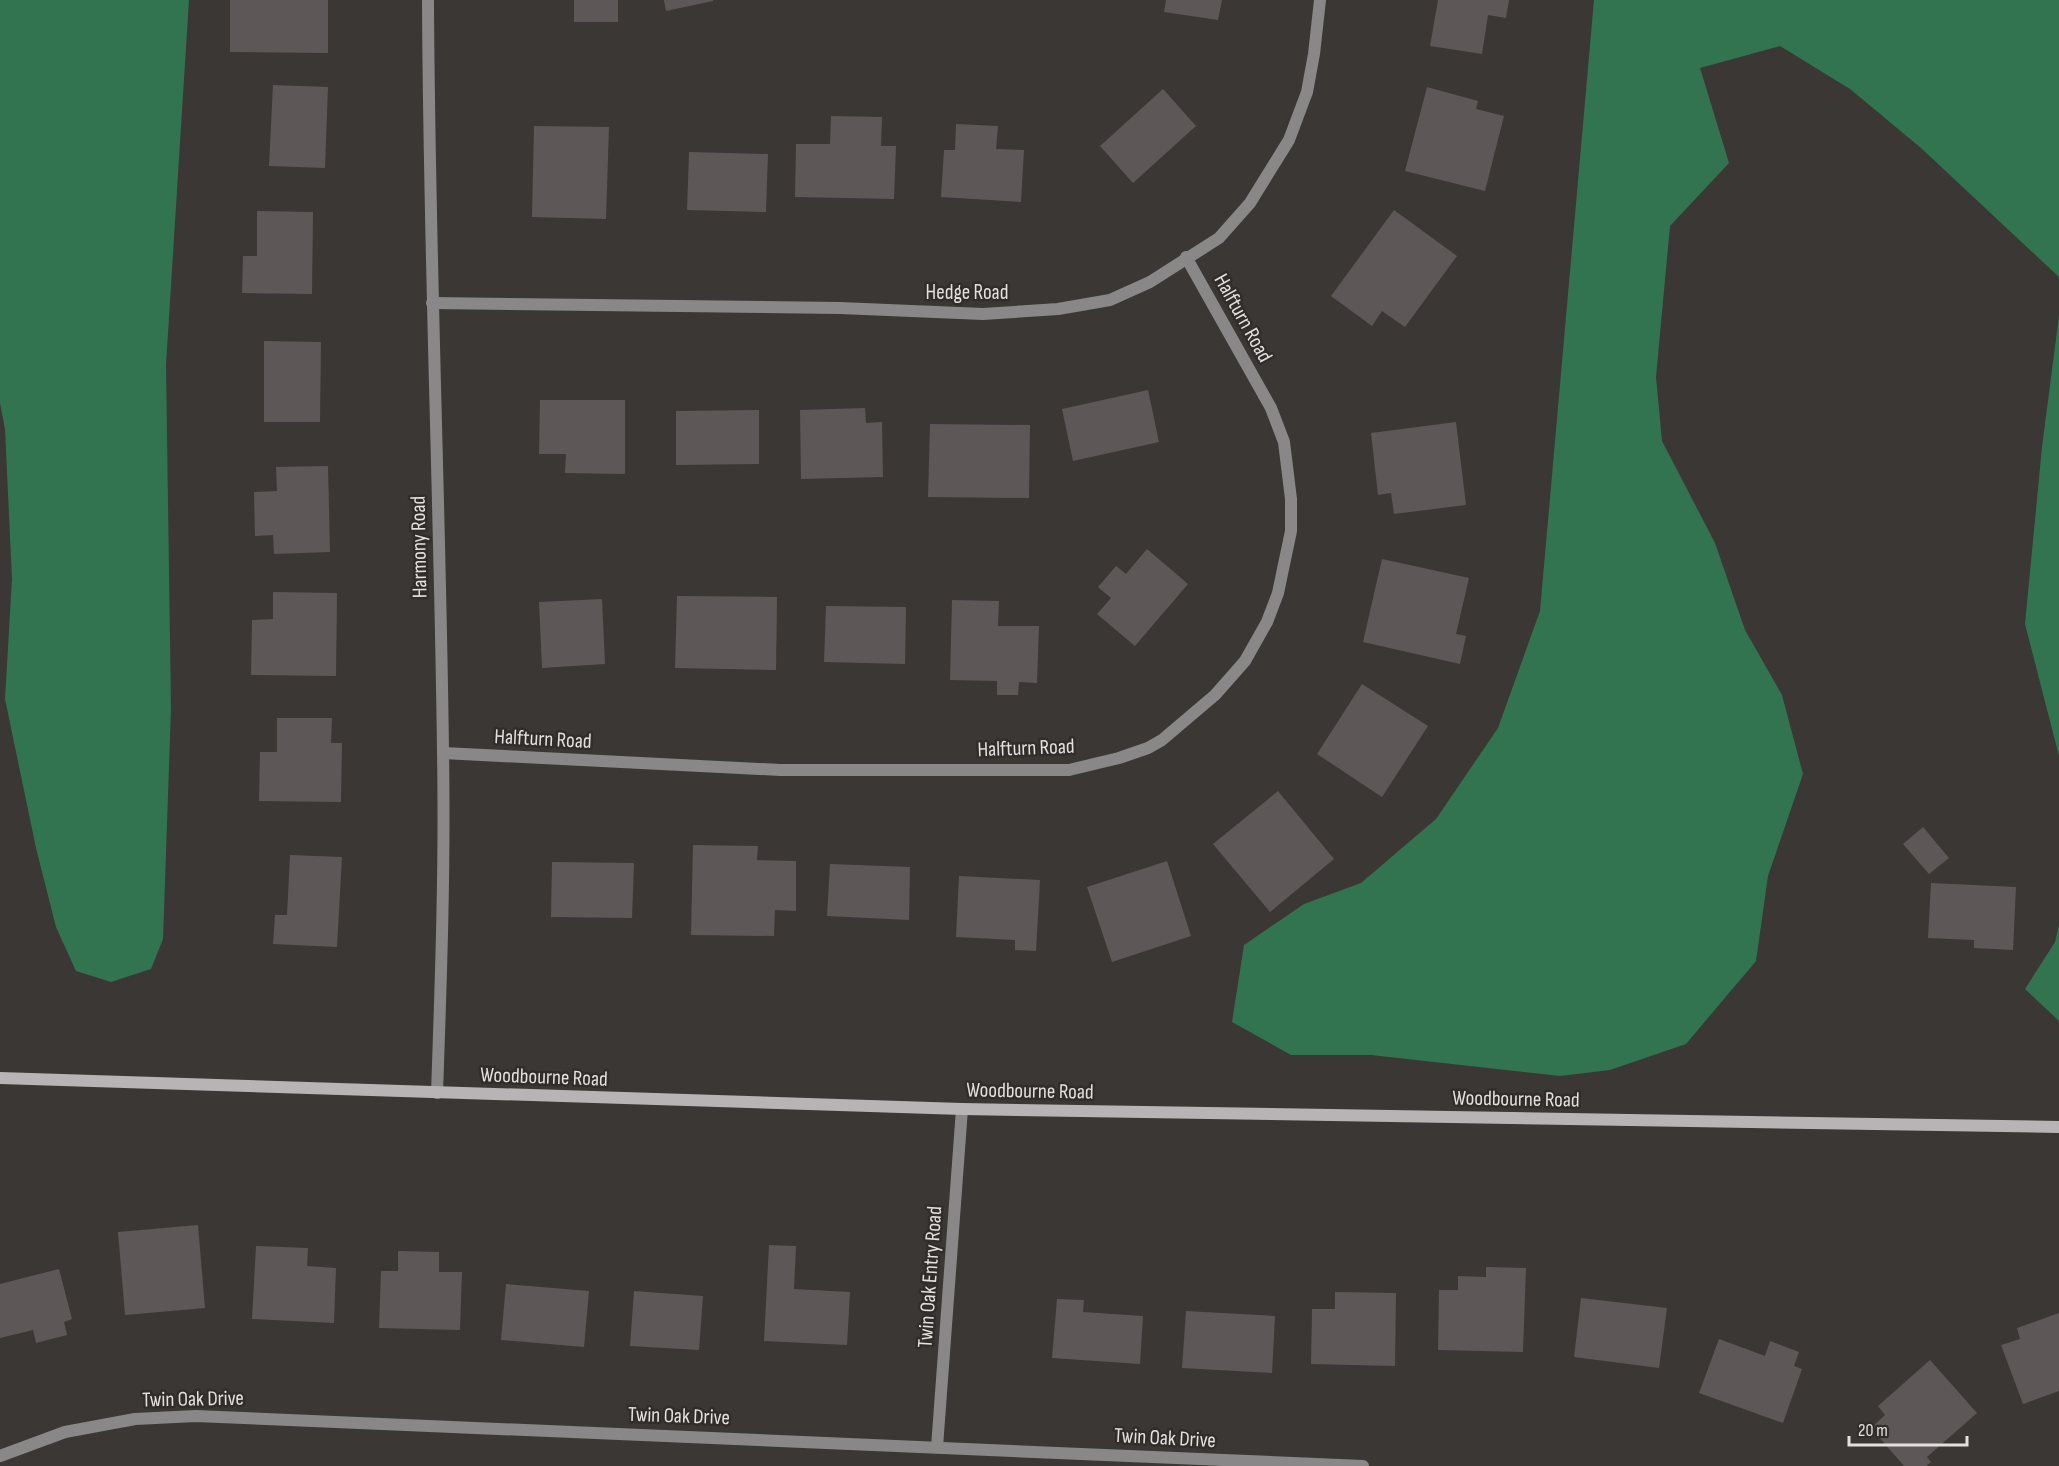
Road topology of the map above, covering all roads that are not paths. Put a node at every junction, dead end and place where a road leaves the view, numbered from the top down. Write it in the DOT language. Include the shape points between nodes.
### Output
graph roads {
  1 [pos="428,0"];
  2 [pos="1320,0"];
  3 [pos="1186,257"];
  4 [pos="432,303"];
  5 [pos="443,753"];
  6 [pos="0,1078"];
  7 [pos="437,1093"];
  8 [pos="962,1109"];
  9 [pos="2059,1127"];
  10 [pos="937,1447"];
  11 [pos="0,1456"];
  12 [pos="1362,1466"];
  1 -- 4 [label="street, Harmony Road"];
  2 -- 3 [label="street, Hedge Road" via="1307,92 1289,140 1250,203 1219,238"];
  3 -- 4 [label="street, Hedge Road" via="1150,282 1110,300 1059,309 983,314 840,308"];
  3 -- 5 [label="street, Halfturn Road" via="1271,408 1284,442 1291,531 1268,622 1245,661 1215,694 1162,740 1119,758 1069,770 780,770"];
  4 -- 5 [label="street, Harmony Road"];
  5 -- 7 [label="street, Harmony Road"];
  6 -- 7 [label="main road, Woodbourne Road"];
  7 -- 8 [label="main road, Woodbourne Road"];
  8 -- 9 [label="main road, Woodbourne Road"];
  8 -- 10 [label="street, Twin Oak Entry Road"];
  10 -- 11 [label="street, Twin Oak Drive" via="196,1416 135,1419 65,1432"];
  10 -- 12 [label="street, Twin Oak Drive"];
}
